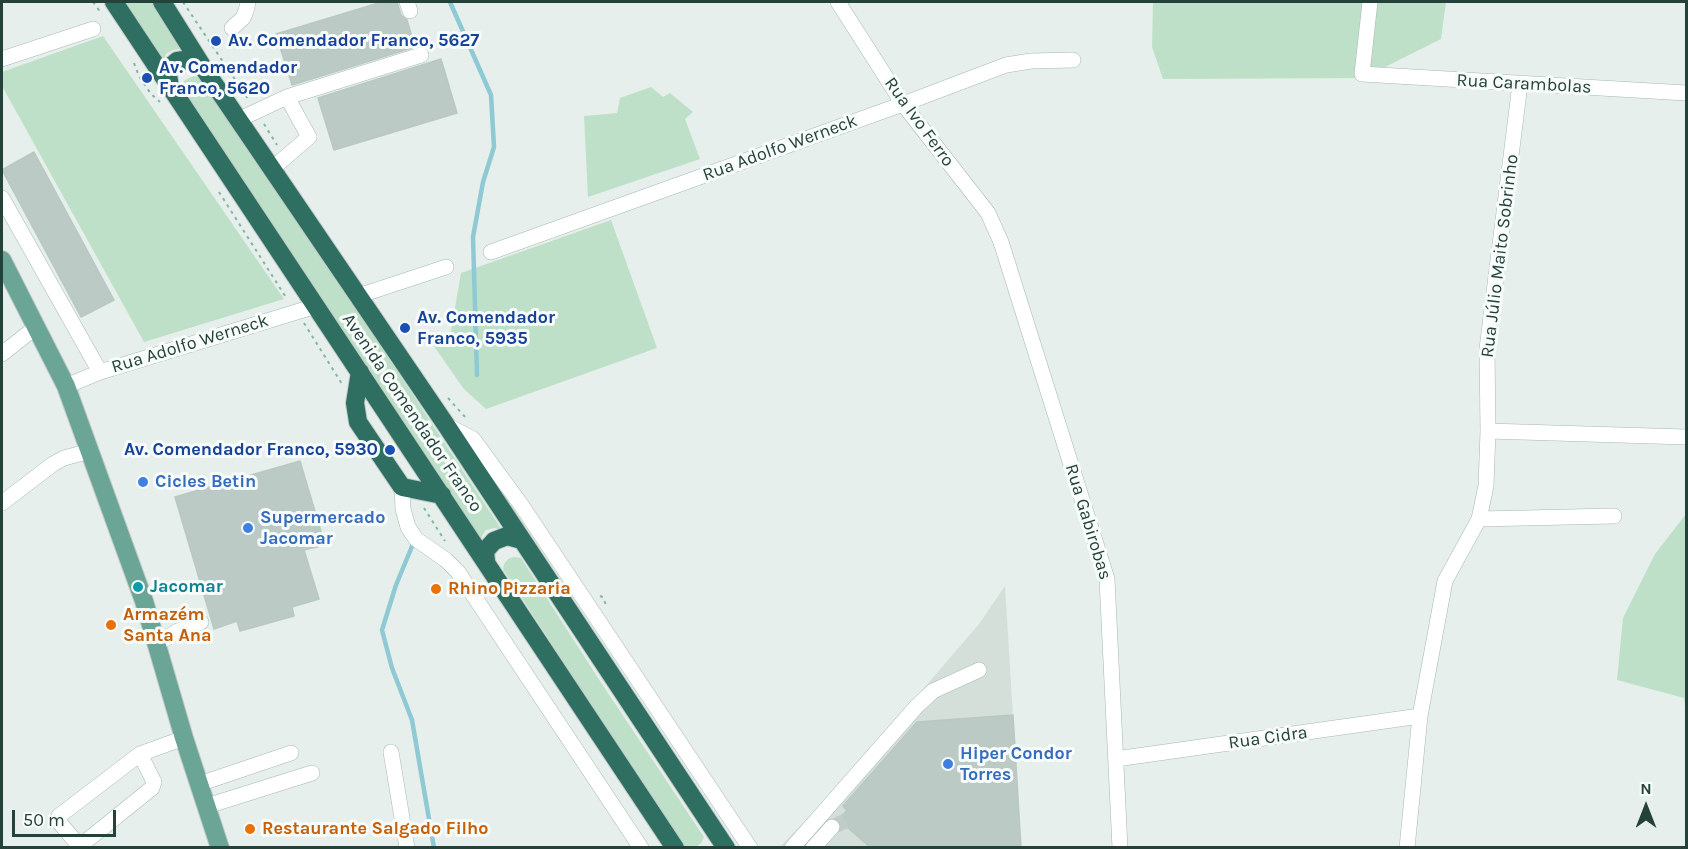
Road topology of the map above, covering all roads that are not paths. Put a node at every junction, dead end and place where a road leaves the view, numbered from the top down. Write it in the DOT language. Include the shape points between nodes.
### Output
graph roads {
  1 [pos="114,2"];
  2 [pos="164,2"];
  3 [pos="248,2"];
  4 [pos="838,2"];
  5 [pos="1370,2"];
  6 [pos="98,23"];
  7 [pos="232,28"];
  8 [pos="421,55"];
  9 [pos="2,59"];
  10 [pos="1073,60"];
  11 [pos="204,69"];
  12 [pos="1520,84"];
  13 [pos="1686,93"];
  14 [pos="165,94"];
  15 [pos="288,97"];
  16 [pos="903,104"];
  17 [pos="240,119"];
  18 [pos="273,168"];
  19 [pos="2,198"];
  20 [pos="1001,242"];
  21 [pos="491,252"];
  22 [pos="2,260"];
  23 [pos="446,267"];
  24 [pos="358,296"];
  25 [pos="316,306"];
  26 [pos="36,327"];
  27 [pos="2,354"];
  28 [pos="100,372"];
  29 [pos="360,372"];
  30 [pos="66,386"];
  31 [pos="446,425"];
  32 [pos="1488,431"];
  33 [pos="1686,437"];
  34 [pos="90,451"];
  35 [pos="402,487"];
  36 [pos="442,495"];
  37 [pos="2,503"];
  38 [pos="1614,516"];
  39 [pos="1479,519"];
  40 [pos="522,540"];
  41 [pos="486,561"];
  42 [pos="201,622"];
  43 [pos="157,644"];
  44 [pos="979,670"];
  45 [pos="1420,716"];
  46 [pos="184,738"];
  47 [pos="391,752"];
  48 [pos="291,753"];
  49 [pos="140,754"];
  50 [pos="1116,759"];
  51 [pos="312,773"];
  52 [pos="200,784"];
  53 [pos="207,806"];
  54 [pos="832,828"];
  55 [pos="721,844"];
  56 [pos="80,847"];
  57 [pos="220,848"];
  58 [pos="407,848"];
  59 [pos="641,848"];
  60 [pos="675,848"];
  61 [pos="750,848"];
  62 [pos="792,848"];
  63 [pos="813,848"];
  64 [pos="1120,848"];
  65 [pos="1407,848"];
  1 -- 14 [label="highway, Avenida Comendador Franco"];
  2 -- 11 [label="highway, Avenida Comendador Franco"];
  3 -- 7 [label="street" via="243,18"];
  4 -- 16 [label="street, Rua Ivo Ferro"];
  5 -- 12 [label="street, Rua Carambolas" via="1362,74"];
  6 -- 9 [label="street"];
  8 -- 15 [label="street"];
  10 -- 16 [label="street, Rua Adolfo Werneck" via="1006,65"];
  11 -- 14 [label="highway" via="191,61 177,61 170,67"];
  11 -- 17 [label="highway, Avenida Comendador Franco"];
  12 -- 13 [label="street, Rua Carambolas"];
  12 -- 32 [label="street, Rua Júlio Maito Sobrinho" via="1487,349"];
  14 -- 25 [label="highway, Avenida Comendador Franco"];
  15 -- 17 [label="street"];
  15 -- 18 [label="street" via="309,137"];
  16 -- 20 [label="street, Rua Ivo Ferro" via="988,213"];
  16 -- 21 [label="street, Rua Adolfo Werneck"];
  17 -- 18 [label="highway, Avenida Comendador Franco"];
  18 -- 24 [label="highway, Avenida Comendador Franco"];
  19 -- 28 [label="street"];
  20 -- 50 [label="street, Rua Gabirobas" via="1107,579"];
  22 -- 26 [label="main road"];
  23 -- 24 [label="street"];
  24 -- 31 [label="highway, Avenida Comendador Franco"];
  25 -- 28 [label="street, Rua Adolfo Werneck"];
  25 -- 29 [label="highway, Avenida Comendador Franco"];
  26 -- 27 [label="street"];
  26 -- 30 [label="main road"];
  28 -- 30 [label="street, Rua Adolfo Werneck"];
  29 -- 35 [label="highway" via="355,403 358,422"];
  29 -- 36 [label="highway, Avenida Comendador Franco"];
  30 -- 34 [label="main road"];
  31 -- 40 [label="highway, Avenida Comendador Franco"];
  31 -- 61 [label="street, Avenida Comendador Franco" via="473,440 522,506"];
  32 -- 33 [label="street"];
  32 -- 39 [label="street, Rua Júlio Maito Sobrinho" via="1486,486"];
  34 -- 37 [label="street" via="53,464"];
  34 -- 43 [label="main road"];
  35 -- 36 [label="highway"];
  35 -- 59 [label="street" via="408,527 416,539 458,572"];
  36 -- 41 [label="highway, Avenida Comendador Franco"];
  38 -- 39 [label="street"];
  39 -- 45 [label="street, Rua Júlio Maito Sobrinho" via="1445,581"];
  40 -- 41 [label="highway" via="507,536 494,541 485,551"];
  40 -- 55 [label="highway, Avenida Comendador Franco"];
  41 -- 60 [label="highway, Avenida Comendador Franco"];
  42 -- 43 [label="street"];
  43 -- 46 [label="main road"];
  44 -- 62 [label="street" via="933,691 916,707"];
  45 -- 50 [label="street, Rua Cidra"];
  45 -- 65 [label="street, Rua Júlio Maito Sobrinho"];
  46 -- 49 [label="street"];
  46 -- 52 [label="main road"];
  47 -- 58 [label="street"];
  48 -- 52 [label="street"];
  49 -- 56 [label="street" via="154,782 152,788"];
  49 -- 56 [label="street" via="58,816"];
  50 -- 64 [label="street, Rua Gabirobas"];
  51 -- 53 [label="street"];
  52 -- 53 [label="main road"];
  53 -- 57 [label="main road"];
  54 -- 63 [label="street"];
}
